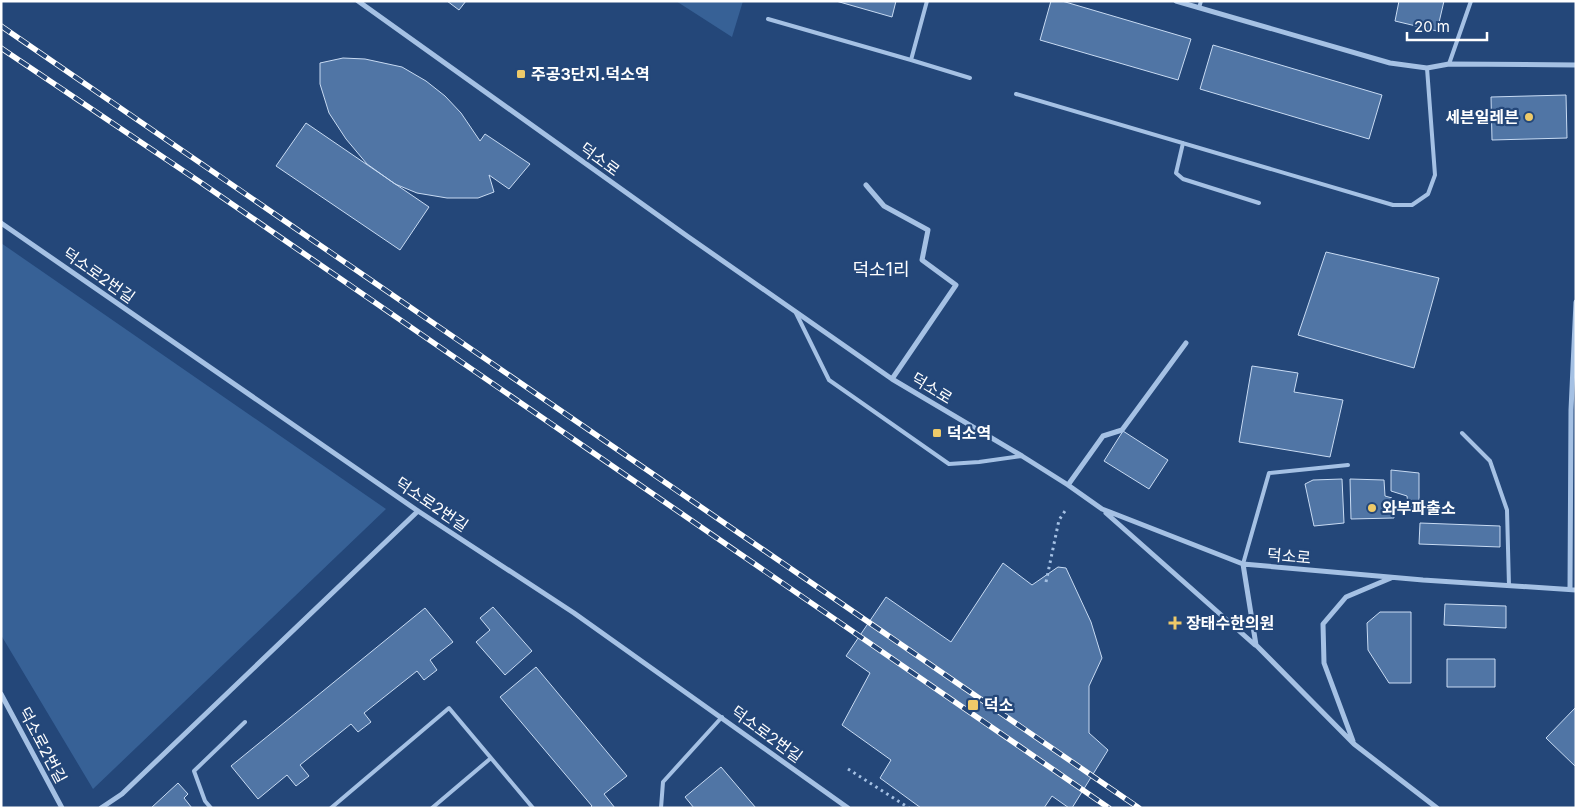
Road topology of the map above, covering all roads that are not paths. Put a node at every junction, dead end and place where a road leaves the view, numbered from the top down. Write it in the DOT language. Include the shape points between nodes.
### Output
graph roads {
  1 [pos="358,1"];
  2 [pos="927,1"];
  3 [pos="1176,1"];
  4 [pos="1201,1"];
  5 [pos="1471,1"];
  6 [pos="1199,8"];
  7 [pos="768,19"];
  8 [pos="911,60"];
  9 [pos="1449,64"];
  10 [pos="1576,65"];
  11 [pos="1427,68"];
  12 [pos="970,78"];
  13 [pos="1016,94"];
  14 [pos="1183,143"];
  15 [pos="866,185"];
  16 [pos="1259,203"];
  17 [pos="1,223"];
  18 [pos="1576,302"];
  19 [pos="795,311"];
  20 [pos="1186,343"];
  21 [pos="892,379"];
  22 [pos="1573,420"];
  23 [pos="1462,433"];
  24 [pos="1022,456"];
  25 [pos="1348,465"];
  26 [pos="1068,485"];
  27 [pos="1102,509"];
  28 [pos="418,511"];
  29 [pos="1243,564"];
  30 [pos="1393,578"];
  31 [pos="1509,586"];
  32 [pos="1573,590"];
  33 [pos="1256,645"];
  34 [pos="1,694"];
  35 [pos="722,717"];
  36 [pos="245,722"];
  37 [pos="1354,744"];
  38 [pos="491,758"];
  39 [pos="62,808"];
  40 [pos="101,808"];
  41 [pos="211,808"];
  42 [pos="331,808"];
  43 [pos="432,808"];
  44 [pos="533,808"];
  45 [pos="661,808"];
  46 [pos="848,808"];
  47 [pos="1438,808"];
  1 -- 19 [label="street, 덕소로"];
  2 -- 8 [label="lane"];
  3 -- 6 [label="street"];
  4 -- 6 [label="lane"];
  5 -- 9 [label="lane"];
  6 -- 11 [label="street" via="1390,63"];
  7 -- 8 [label="lane"];
  8 -- 12 [label="lane"];
  9 -- 10 [label="street"];
  9 -- 11 [label="street"];
  11 -- 14 [label="lane" via="1435,175 1428,194 1412,205 1393,205"];
  13 -- 14 [label="lane"];
  14 -- 16 [label="lane" via="1176,173 1183,180"];
  15 -- 21 [label="street" via="884,206 928,230 922,260 956,285"];
  17 -- 28 [label="street, 덕소로2번길"];
  18 -- 22 [label="street"];
  19 -- 21 [label="street, 덕소로"];
  19 -- 24 [label="lane" via="829,380 949,464"];
  20 -- 26 [label="street" via="1122,430 1103,436"];
  21 -- 24 [label="street, 덕소로"];
  22 -- 32 [label="street"];
  23 -- 31 [label="lane" via="1490,461 1507,510"];
  24 -- 26 [label="street, 덕소로"];
  25 -- 29 [label="lane" via="1269,474"];
  26 -- 27 [label="street, 덕소로"];
  27 -- 29 [label="street, 덕소로"];
  27 -- 33 [label="street"];
  28 -- 35 [label="street, 덕소로2번길" via="574,613"];
  28 -- 40 [label="street" via="122,794"];
  29 -- 30 [label="street, 덕소로"];
  29 -- 33 [label="street"];
  30 -- 31 [label="street, 덕소로"];
  30 -- 37 [label="street" via="1346,596 1323,624 1324,662"];
  31 -- 32 [label="street, 덕소로"];
  33 -- 37 [label="street"];
  34 -- 39 [label="street, 덕소로2번길"];
  35 -- 45 [label="lane" via="662,782"];
  35 -- 46 [label="street, 덕소로2번길"];
  36 -- 41 [label="lane" via="194,771 205,801"];
  37 -- 47 [label="street"];
  38 -- 42 [label="lane" via="449,708"];
  38 -- 43 [label="lane"];
  38 -- 44 [label="lane"];
}
